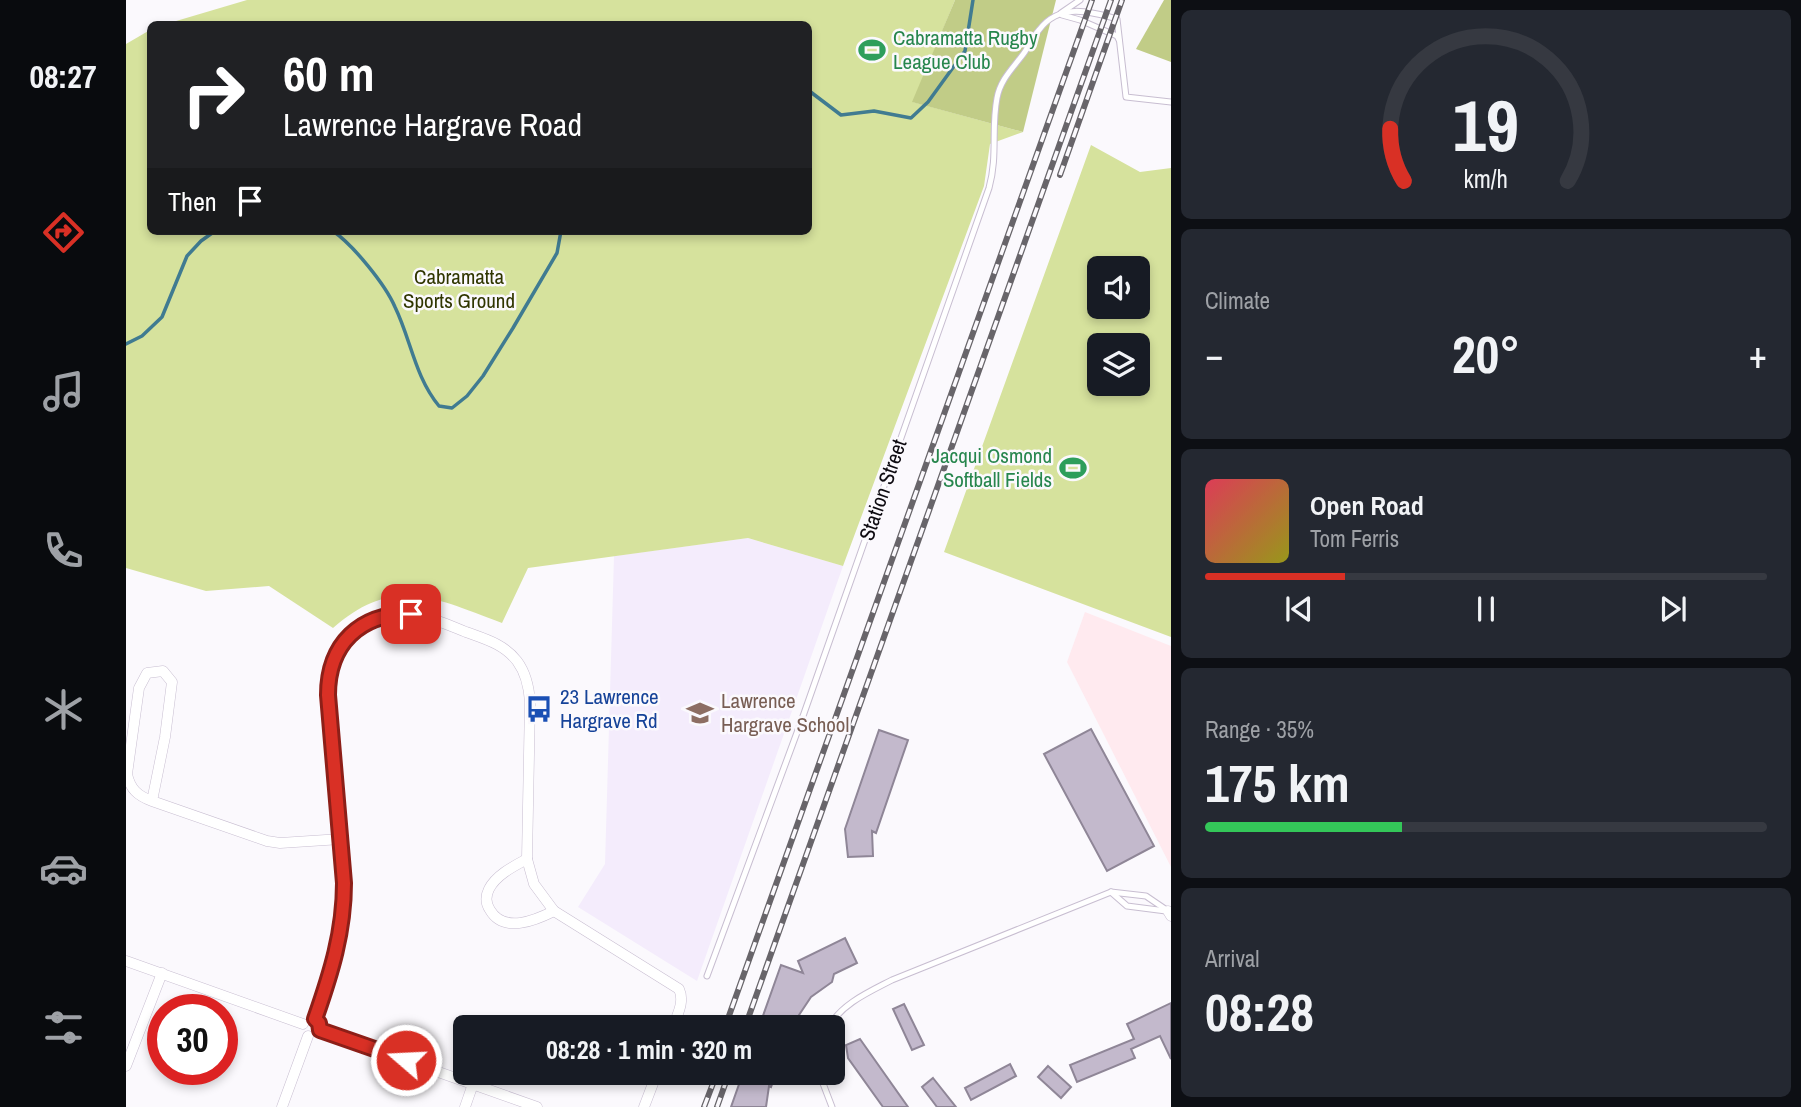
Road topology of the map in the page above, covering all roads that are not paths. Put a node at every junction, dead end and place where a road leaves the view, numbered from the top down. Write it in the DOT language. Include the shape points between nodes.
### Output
graph roads {
  1 [pos="1080,0"];
  2 [pos="1059,15"];
  3 [pos="1121,42"];
  4 [pos="1171,102"];
  5 [pos="152,801"];
  6 [pos="341,839"];
  7 [pos="527,859"];
  8 [pos="1111,892"];
  9 [pos="554,911"];
  10 [pos="1170,914"];
  11 [pos="126,961"];
  12 [pos="162,973"];
  13 [pos="707,976"];
  14 [pos="677,1015"];
  15 [pos="836,1015"];
  16 [pos="315,1019"];
  17 [pos="303,1024"];
  18 [pos="320,1030"];
  19 [pos="308,1036"];
  20 [pos="126,1066"];
  21 [pos="453,1077"];
  22 [pos="473,1085"];
  23 [pos="476,1085"];
  24 [pos="652,1085"];
  25 [pos="824,1085"];
  26 [pos="282,1107"];
  27 [pos="465,1107"];
  28 [pos="537,1107"];
  29 [pos="644,1107"];
  30 [pos="832,1107"];
  1 -- 2 [label="lane, Station Street"];
  2 -- 3 [label="lane" via="1117,36"];
  2 -- 3 [label="lane" via="1084,10 1117,19"];
  2 -- 13 [label="lane, Station Street" via="1038,30 1003,80 997,98 995,169 989,188"];
  3 -- 4 [label="lane" via="1126,97"];
  5 -- 5 [label="street" via="129,785 127,774 139,688 147,673 163,671 172,682"];
  5 -- 6 [label="street" via="267,841"];
  6 -- 7 [label="street" via="328,695 330,669 337,651 358,628 388,615 411,614 498,644 524,674 530,702"];
  6 -- 16 [label="street" via="343,923"];
  7 -- 9 [label="street" via="534,884"];
  7 -- 9 [label="street" via="490,887 486,900 492,913 513,924 535,921"];
  8 -- 10 [label="lane" via="1127,906"];
  8 -- 10 [label="lane" via="1146,896"];
  8 -- 15 [label="lane" via="892,980"];
  9 -- 14 [label="street" via="676,986 682,999"];
  11 -- 12 [label="street"];
  12 -- 17 [label="street"];
  12 -- 20 [label="street"];
  16 -- 17 [label="street"];
  16 -- 18 [label="street"];
  17 -- 19 [label="street"];
  18 -- 19 [label="street" via="316,1036"];
  18 -- 21 [label="street"];
  19 -- 26 [label="street"];
  22 -- 27 [label="street"];
  23 -- 28 [label="street"];
  24 -- 29 [label="street"];
  25 -- 30 [label="lane"];
}
